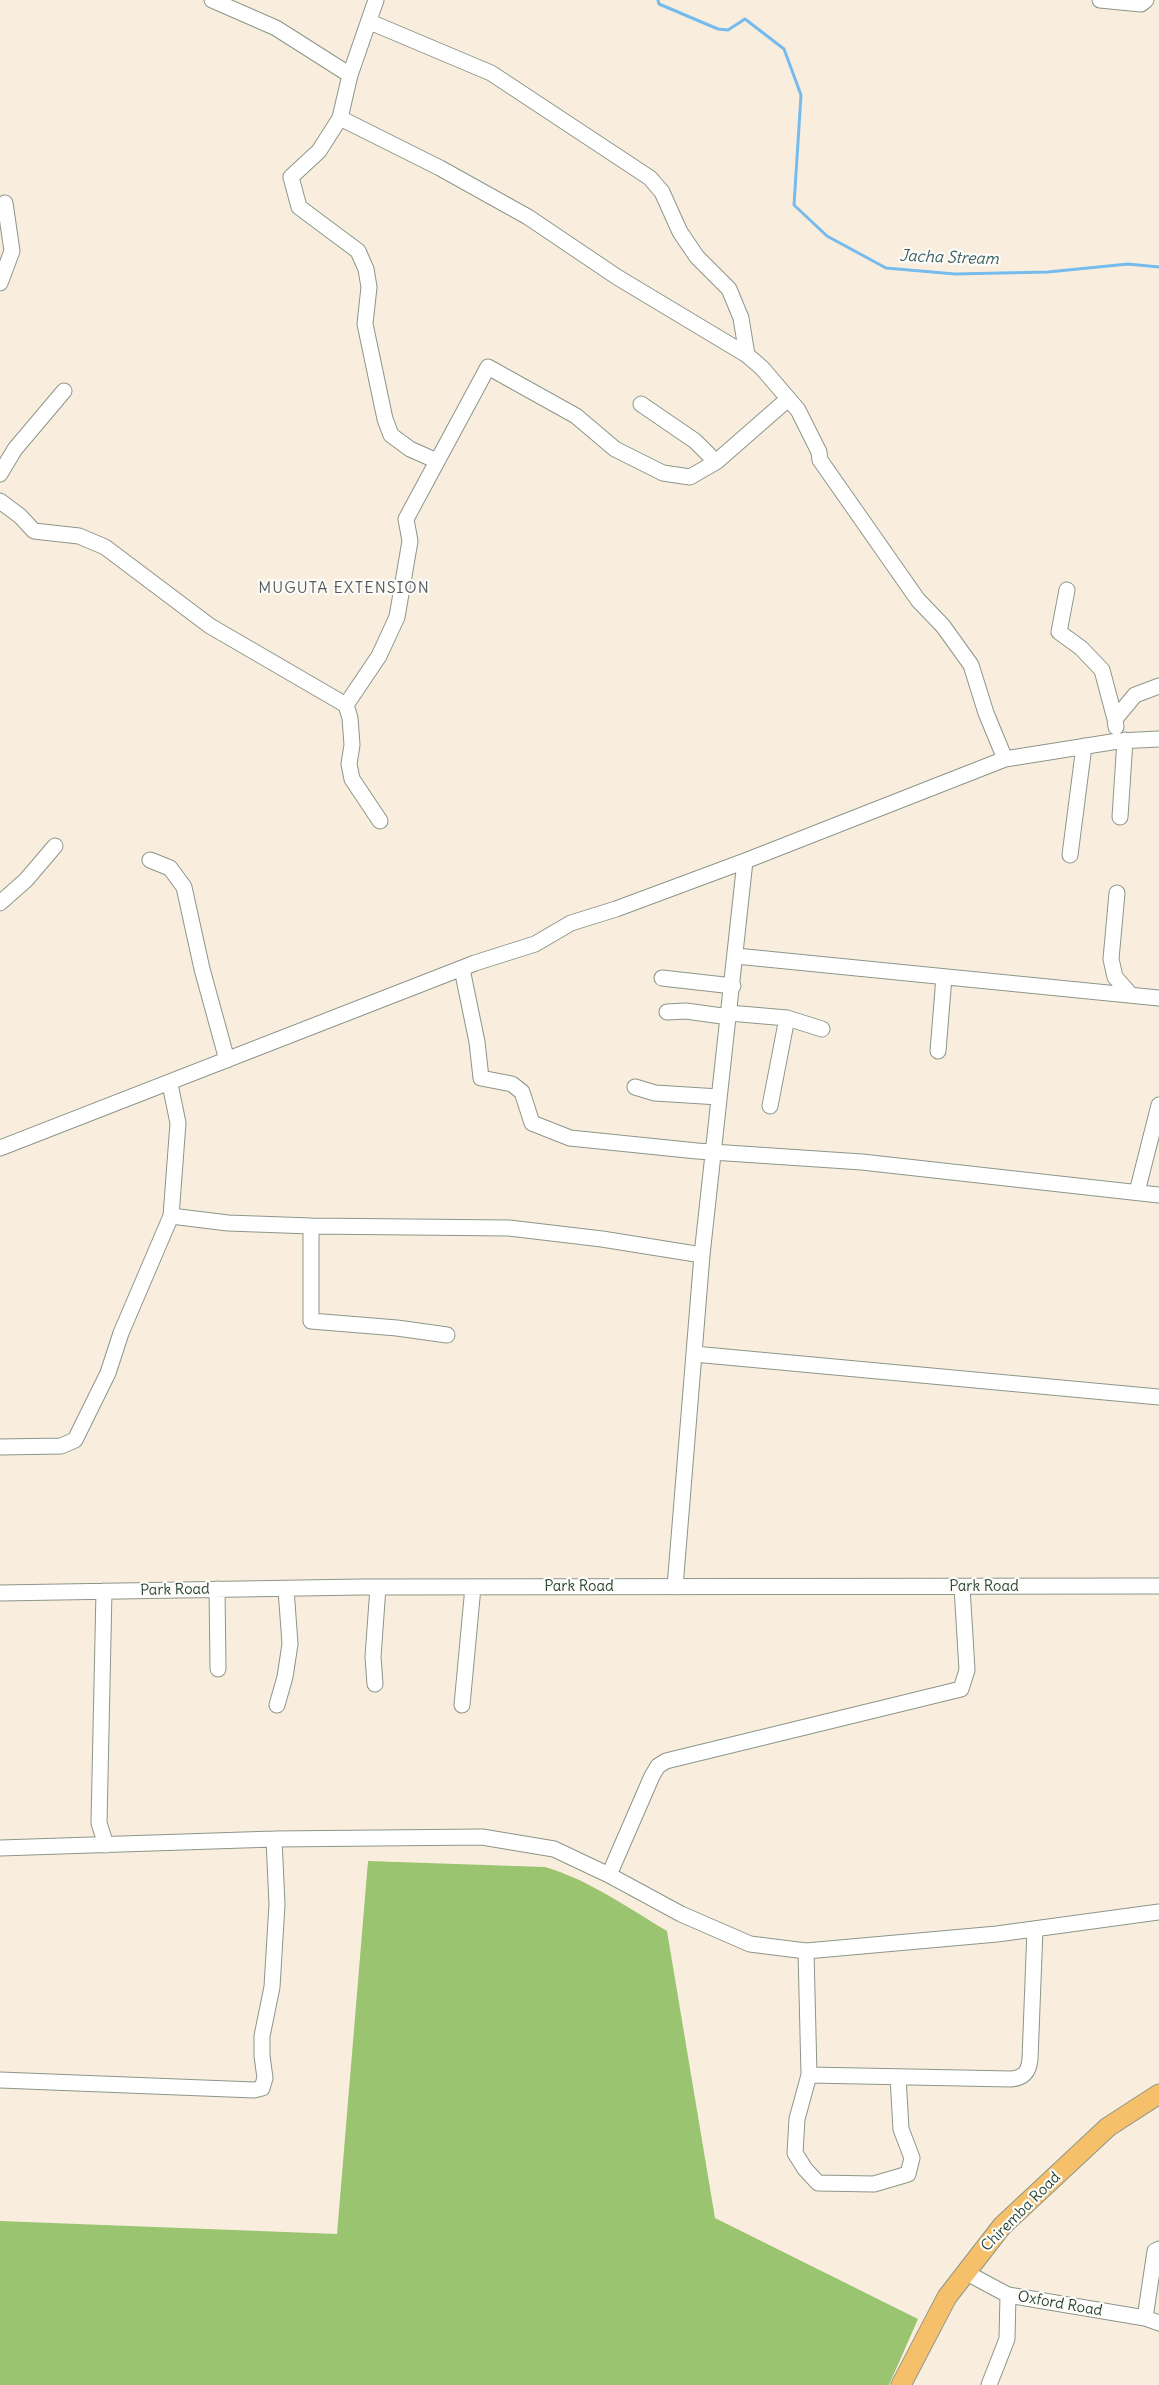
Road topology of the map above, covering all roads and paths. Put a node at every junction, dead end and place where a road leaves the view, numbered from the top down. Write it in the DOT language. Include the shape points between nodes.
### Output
graph roads {
  1 [pos="212,0"];
  2 [pos="376,0"];
  3 [pos="1100,0"];
  4 [pos="1146,0"];
  5 [pos="370,22"];
  6 [pos="350,75"];
  7 [pos="340,118"];
  8 [pos="5,203"];
  9 [pos="0,283"];
  10 [pos="747,355"];
  11 [pos="64,391"];
  12 [pos="788,399"];
  13 [pos="641,404"];
  14 [pos="437,461"];
  15 [pos="716,462"];
  16 [pos="0,474"];
  17 [pos="0,501"];
  18 [pos="1067,590"];
  19 [pos="1159,686"];
  20 [pos="346,705"];
  21 [pos="1115,719"];
  22 [pos="1159,739"];
  23 [pos="1122,740"];
  24 [pos="1084,746"];
  25 [pos="1005,759"];
  26 [pos="1120,817"];
  27 [pos="380,821"];
  28 [pos="55,846"];
  29 [pos="1070,855"];
  30 [pos="150,860"];
  31 [pos="745,861"];
  32 [pos="1117,893"];
  33 [pos="0,903"];
  34 [pos="736,956"];
  35 [pos="462,969"];
  36 [pos="944,977"];
  37 [pos="662,978"];
  38 [pos="732,986"];
  39 [pos="1130,994"];
  40 [pos="1159,998"];
  41 [pos="668,1012"];
  42 [pos="729,1015"];
  43 [pos="787,1018"];
  44 [pos="822,1029"];
  45 [pos="938,1051"];
  46 [pos="226,1060"];
  47 [pos="170,1084"];
  48 [pos="635,1087"];
  49 [pos="719,1097"];
  50 [pos="1159,1105"];
  51 [pos="770,1106"];
  52 [pos="0,1148"];
  53 [pos="712,1152"];
  54 [pos="1137,1192"];
  55 [pos="1159,1195"];
  56 [pos="171,1216"];
  57 [pos="311,1226"];
  58 [pos="702,1255"];
  59 [pos="447,1335"];
  60 [pos="694,1354"];
  61 [pos="1159,1397"];
  62 [pos="0,1447"];
  63 [pos="962,1586"];
  64 [pos="1159,1586"];
  65 [pos="378,1587"];
  66 [pos="473,1587"];
  67 [pos="675,1587"];
  68 [pos="286,1589"];
  69 [pos="217,1590"];
  70 [pos="104,1591"];
  71 [pos="0,1593"];
  72 [pos="218,1669"];
  73 [pos="375,1684"];
  74 [pos="277,1704"];
  75 [pos="462,1705"];
  76 [pos="274,1839"];
  77 [pos="106,1845"];
  78 [pos="0,1848"];
  79 [pos="609,1874"];
  80 [pos="1159,1912"];
  81 [pos="1035,1929"];
  82 [pos="806,1951"];
  83 [pos="809,2075"];
  84 [pos="898,2077"];
  85 [pos="0,2080"];
  86 [pos="1159,2094"];
  87 [pos="1159,2249"];
  88 [pos="965,2272"];
  89 [pos="1008,2295"];
  90 [pos="1152,2321"];
  91 [pos="901,2385"];
  92 [pos="989,2385"];
  1 -- 6 [label="street" via="276,28"];
  2 -- 5 [label="street"];
  3 -- 4 [label="street" via="1141,4"];
  5 -- 6 [label="street"];
  5 -- 10 [label="street" via="490,73 650,178 662,192 680,232 697,257 729,289 741,318"];
  6 -- 7 [label="street"];
  7 -- 10 [label="street" via="528,217 623,281"];
  7 -- 14 [label="street" via="319,151 291,177 299,207 358,250 369,287 365,324 385,419 391,435 410,449"];
  8 -- 9 [label="street" via="12,251"];
  10 -- 12 [label="street"];
  11 -- 16 [label="street" via="15,449"];
  12 -- 15 [label="street"];
  12 -- 25 [label="street" via="804,420 820,460 878,545 918,600 944,626 971,665"];
  13 -- 15 [label="street" via="695,441"];
  14 -- 15 [label="street" via="488,367 576,416 615,449 663,473 690,477"];
  14 -- 20 [label="street" via="406,519 410,541 394,625 379,656"];
  17 -- 20 [label="street" via="34,531 79,536 105,547 210,626"];
  18 -- 21 [label="street" via="1059,632 1081,648 1102,670"];
  19 -- 21 [label="street" via="1135,695"];
  20 -- 27 [label="street" via="350,718 352,744 349,764 352,779"];
  21 -- 23 [label="street"];
  22 -- 23 [label="street"];
  23 -- 24 [label="street"];
  23 -- 26 [label="street"];
  24 -- 25 [label="street"];
  24 -- 29 [label="street"];
  25 -- 31 [label="street"];
  28 -- 33 [label="street" via="26,880"];
  30 -- 46 [label="street" via="170,868 184,887"];
  31 -- 34 [label="street"];
  31 -- 35 [label="street" via="571,923 535,944"];
  32 -- 39 [label="street" via="1111,960 1115,978"];
  34 -- 36 [label="street"];
  34 -- 38 [label="street"];
  35 -- 46 [label="street"];
  35 -- 53 [label="street" via="476,1033 481,1078 512,1084 522,1092 532,1123 570,1138"];
  36 -- 39 [label="street"];
  36 -- 45 [label="street"];
  37 -- 38 [label="street"];
  38 -- 42 [label="street"];
  39 -- 40 [label="street"];
  41 -- 42 [label="street"];
  42 -- 43 [label="street"];
  42 -- 49 [label="street"];
  43 -- 44 [label="street"];
  43 -- 51 [label="street"];
  46 -- 47 [label="street"];
  47 -- 52 [label="street"];
  47 -- 56 [label="street" via="178,1123"];
  48 -- 49 [label="street" via="655,1093"];
  49 -- 53 [label="street"];
  50 -- 54 [label="street"];
  53 -- 54 [label="street" via="872,1163"];
  53 -- 58 [label="street"];
  54 -- 55 [label="street"];
  56 -- 57 [label="street" via="228,1223"];
  56 -- 62 [label="street" via="121,1333 108,1373 75,1440 61,1446"];
  57 -- 58 [label="street" via="510,1228"];
  57 -- 59 [label="street" via="311,1321"];
  58 -- 60 [label="street"];
  60 -- 61 [label="street"];
  60 -- 67 [label="street"];
  63 -- 64 [label="street, Park Road"];
  63 -- 67 [label="street, Park Road"];
  63 -- 79 [label="street" via="967,1670 961,1690 666,1761 652,1776"];
  65 -- 66 [label="street, Park Road"];
  65 -- 68 [label="street, Park Road"];
  65 -- 73 [label="street" via="373,1657"];
  66 -- 67 [label="street, Park Road"];
  66 -- 75 [label="street"];
  68 -- 69 [label="street, Park Road"];
  68 -- 74 [label="street" via="290,1644"];
  69 -- 70 [label="street, Park Road"];
  69 -- 72 [label="street"];
  70 -- 71 [label="street, Park Road"];
  70 -- 77 [label="street" via="99,1823"];
  76 -- 77 [label="street"];
  76 -- 79 [label="street" via="482,1837 554,1849"];
  76 -- 85 [label="street" via="277,1904 272,1987 262,2036 265,2078 262,2088"];
  77 -- 78 [label="street"];
  79 -- 82 [label="street" via="681,1914 750,1944"];
  80 -- 81 [label="street"];
  81 -- 82 [label="street"];
  81 -- 84 [label="street" via="1028,2070 1011,2079"];
  82 -- 83 [label="street"];
  83 -- 84 [label="street"];
  83 -- 84 [label="street" via="797,2119 795,2154 818,2183 874,2184 908,2174 912,2158 901,2129"];
  86 -- 88 [label="main road, Chiremba Road" via="1108,2126 1002,2226"];
  87 -- 90 [label="street" via="1155,2251 1151,2270"];
  88 -- 89 [label="street, Oxford Road"];
  88 -- 91 [label="main road, Chiremba Road" via="947,2296"];
  89 -- 90 [label="street, Oxford Road"];
  89 -- 92 [label="street" via="1007,2339"];
}
